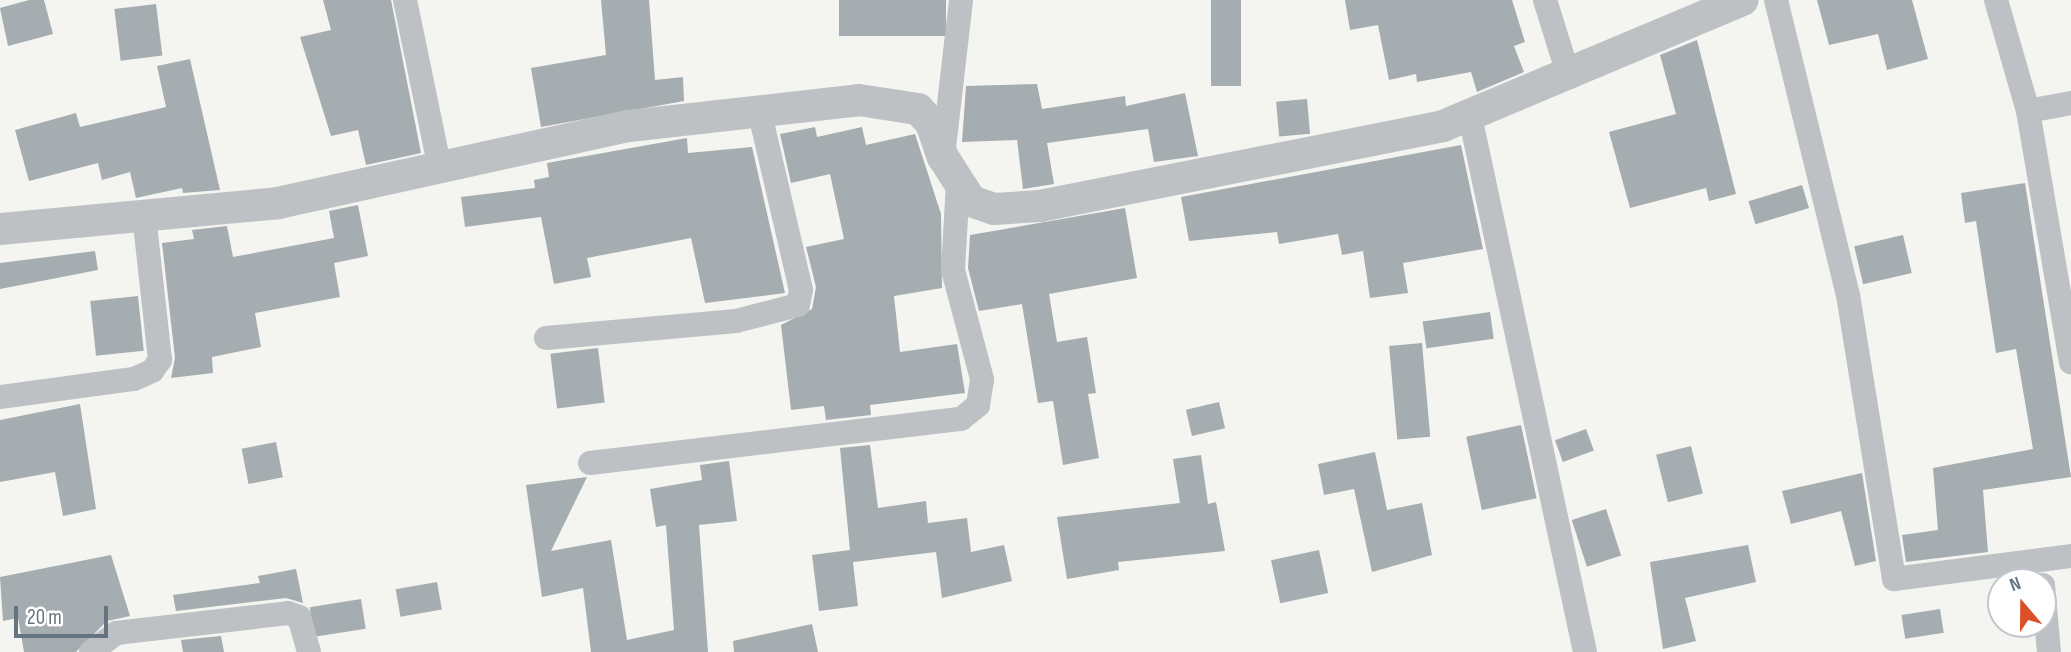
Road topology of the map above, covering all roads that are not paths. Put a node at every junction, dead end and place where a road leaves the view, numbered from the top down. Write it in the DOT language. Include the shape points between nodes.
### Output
graph roads {
  1 [pos="405,0"];
  2 [pos="961,0"];
  3 [pos="1545,0"];
  4 [pos="1743,0"];
  5 [pos="1776,0"];
  6 [pos="1996,0"];
  7 [pos="1569,77"];
  8 [pos="2071,103"];
  9 [pos="759,110"];
  10 [pos="2028,111"];
  11 [pos="1469,116"];
  12 [pos="440,169"];
  13 [pos="950,171"];
  14 [pos="144,215"];
  15 [pos="0,229"];
  16 [pos="546,338"];
  17 [pos="2071,362"];
  18 [pos="0,397"];
  19 [pos="590,463"];
  20 [pos="2071,555"];
  21 [pos="2053,568"];
  22 [pos="1987,577"];
  23 [pos="91,652"];
  24 [pos="309,652"];
  25 [pos="1585,652"];
  1 -- 12 [label="street"];
  2 -- 13 [label="street"];
  3 -- 7 [label="street"];
  4 -- 7 [label="street"];
  5 -- 22 [label="street" via="1848,295 1894,579"];
  6 -- 10 [label="street"];
  7 -- 11 [label="street"];
  8 -- 10 [label="street"];
  9 -- 12 [label="street" via="629,126"];
  9 -- 13 [label="street" via="899,101 931,122"];
  9 -- 16 [label="street" via="802,290 798,305 736,321"];
  10 -- 17 [label="street"];
  11 -- 13 [label="street" via="1040,206 994,209 971,201"];
  11 -- 25 [label="street"];
  12 -- 14 [label="street" via="278,203"];
  13 -- 19 [label="street" via="953,270 982,379 978,405 961,419"];
  14 -- 15 [label="street"];
  14 -- 18 [label="street" via="160,360 152,371 134,379"];
  20 -- 21 [label="street"];
  23 -- 24 [label="street" via="116,633 288,613 299,617"];
}
